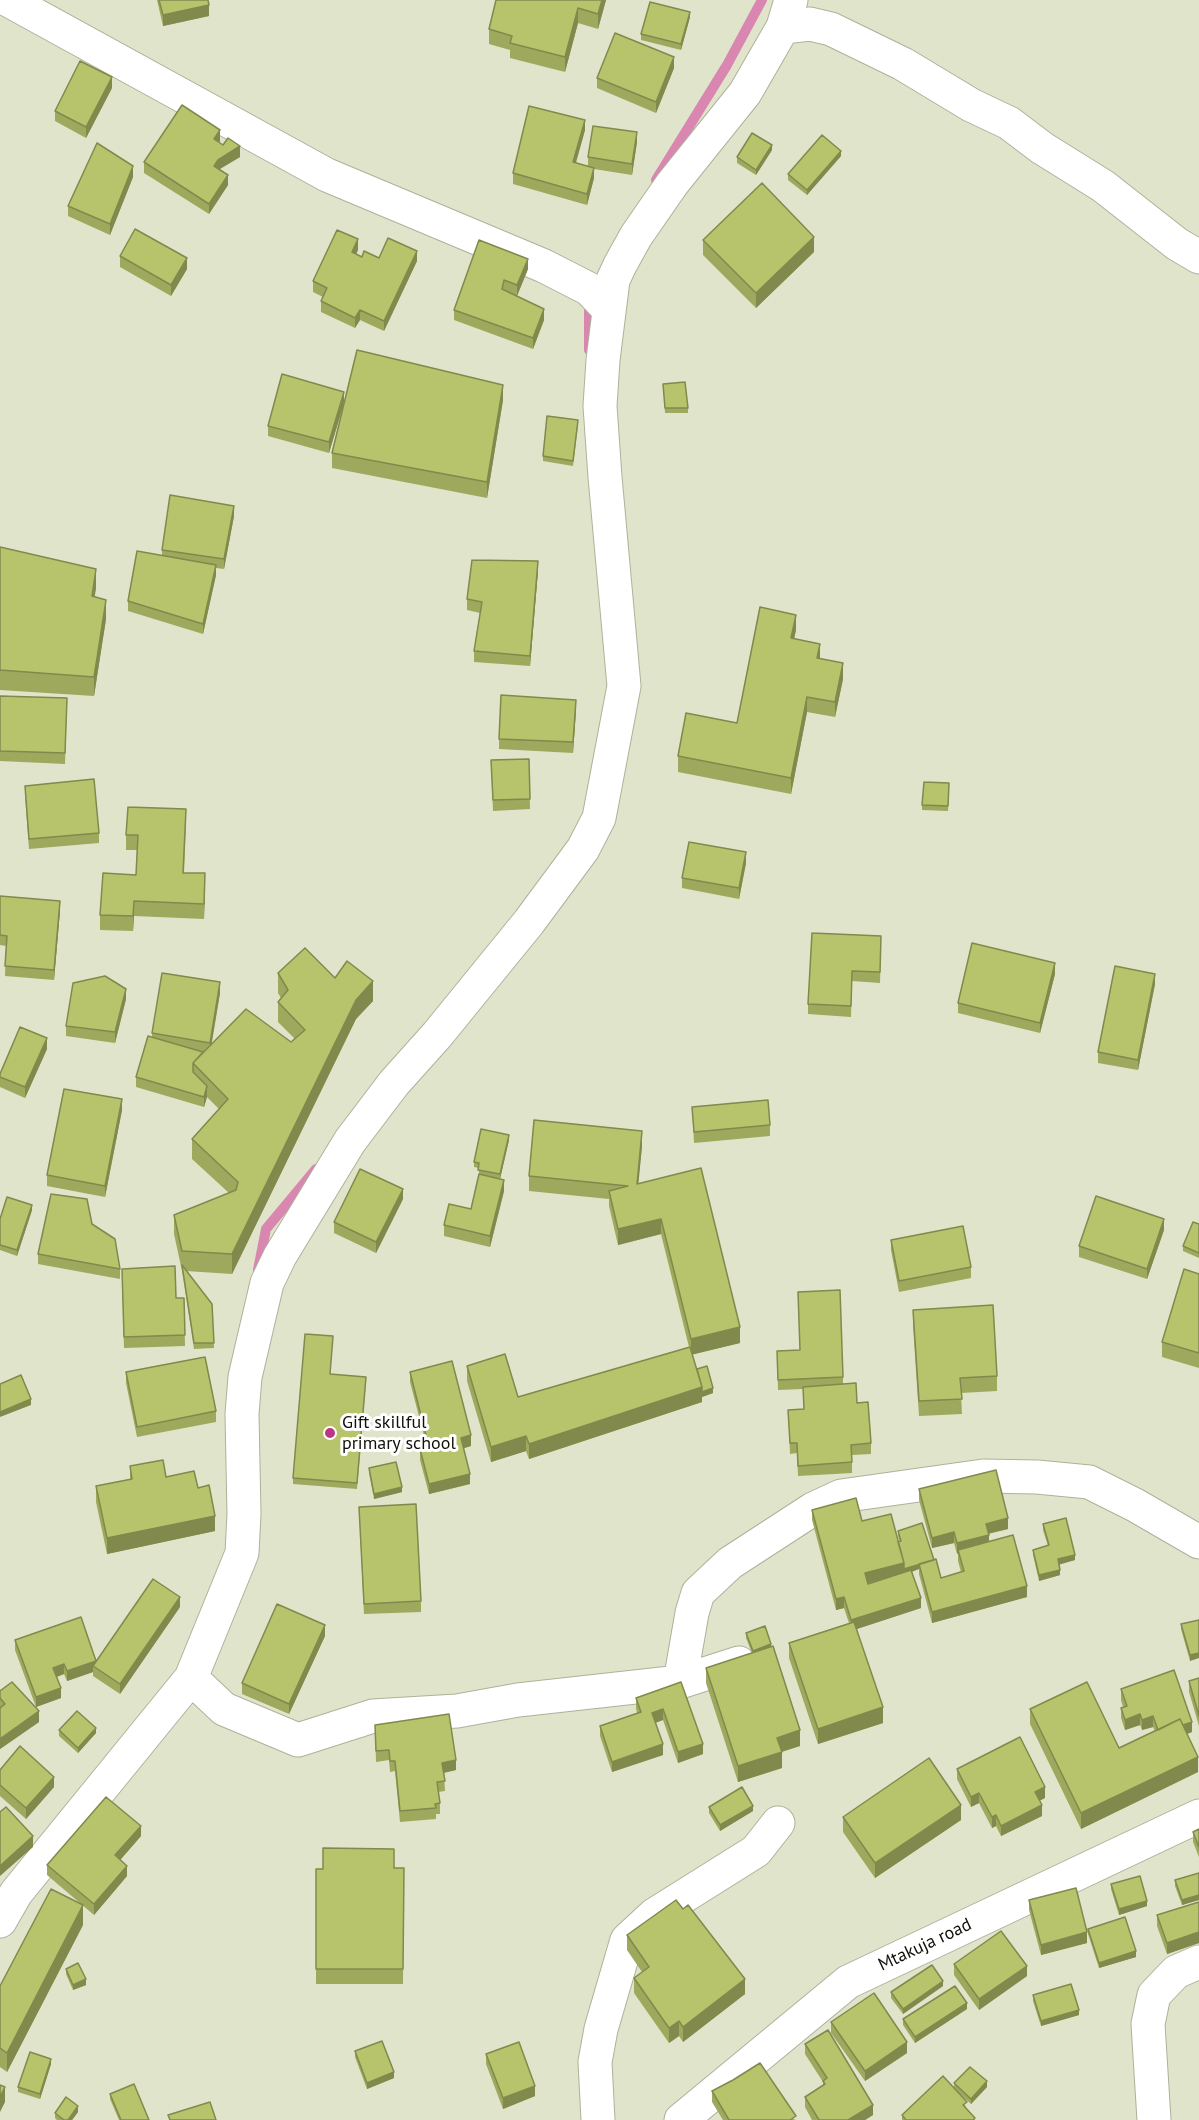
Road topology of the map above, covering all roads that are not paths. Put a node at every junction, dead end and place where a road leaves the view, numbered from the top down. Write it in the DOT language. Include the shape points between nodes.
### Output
graph roads {
  1 [pos="8,0"];
  2 [pos="44,11"];
  3 [pos="787,14"];
  4 [pos="1199,257"];
  5 [pos="609,309"];
  6 [pos="1199,1542"];
  7 [pos="739,1663"];
  8 [pos="192,1678"];
  9 [pos="680,1682"];
  10 [pos="1199,1816"];
  11 [pos="778,1823"];
  12 [pos="0,1921"];
  13 [pos="1199,1962"];
  14 [pos="685,2119"];
  15 [pos="598,2120"];
  16 [pos="1154,2120"];
  1 -- 2 [label="street"];
  2 -- 5 [label="street" via="327,175 544,266 590,288"];
  3 -- 4 [label="street" via="831,29 903,64 1009,123"];
  3 -- 5 [label="street" via="745,93 636,236 613,280"];
  5 -- 8 [label="street" via="600,406 624,686 599,818 583,849 529,922 350,1141 267,1283 245,1377 242,1553"];
  6 -- 9 [label="street" via="1089,1482 983,1476 841,1496 813,1509 730,1563 698,1593"];
  7 -- 9 [label="street"];
  8 -- 9 [label="street" via="224,1709 298,1740 373,1716 457,1711 518,1700"];
  8 -- 12 [label="street" via="16,1893"];
  10 -- 14 [label="street, Mtakuja road" via="848,1982"];
  11 -- 15 [label="street" via="756,1851 654,1915 627,1940 595,2062"];
  13 -- 16 [label="street" via="1176,1972 1154,1995 1148,2024"];
}
